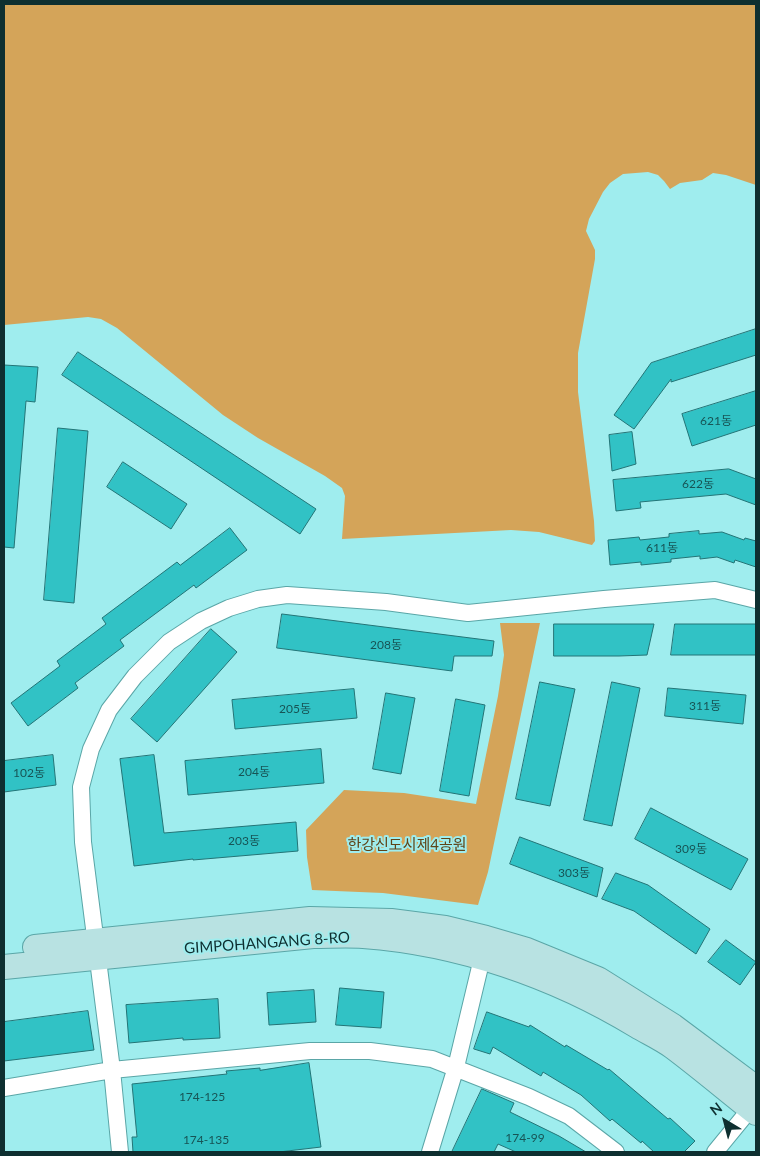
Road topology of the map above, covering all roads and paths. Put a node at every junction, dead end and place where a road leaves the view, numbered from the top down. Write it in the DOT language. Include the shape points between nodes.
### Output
graph roads {
  1 [pos="756,600"];
  2 [pos="484,948"];
  3 [pos="97,949"];
  4 [pos="4,951"];
  5 [pos="4,967"];
  6 [pos="456,1067"];
  7 [pos="112,1070"];
  8 [pos="4,1088"];
  9 [pos="754,1103"];
  10 [pos="120,1152"];
  11 [pos="430,1152"];
  12 [pos="616,1152"];
  13 [pos="715,1152"];
  1 -- 3 [label="street" via="715,590 468,613 386,602 288,596 258,599 201,621 169,642 135,676 109,710 91,749 81,787 83,842"];
  2 -- 3 [label="street, GIMPOHANGANG 8-RO" via="445,928 391,921 310,919"];
  2 -- 6 [label="street"];
  2 -- 9 [label="street, GIMPOHANGANG 8-RO" via="527,950 598,978 673,1026"];
  3 -- 4 [label="street, GIMPOHANGANG 8-RO"];
  3 -- 5 [label="street, GIMPOHANGANG 8-RO"];
  3 -- 7 [label="street"];
  6 -- 7 [label="street" via="432,1059 370,1051 310,1051"];
  6 -- 11 [label="street"];
  6 -- 12 [label="street" via="569,1116"];
  7 -- 8 [label="street"];
  7 -- 10 [label="street"];
  9 -- 13 [label="street"];
}
